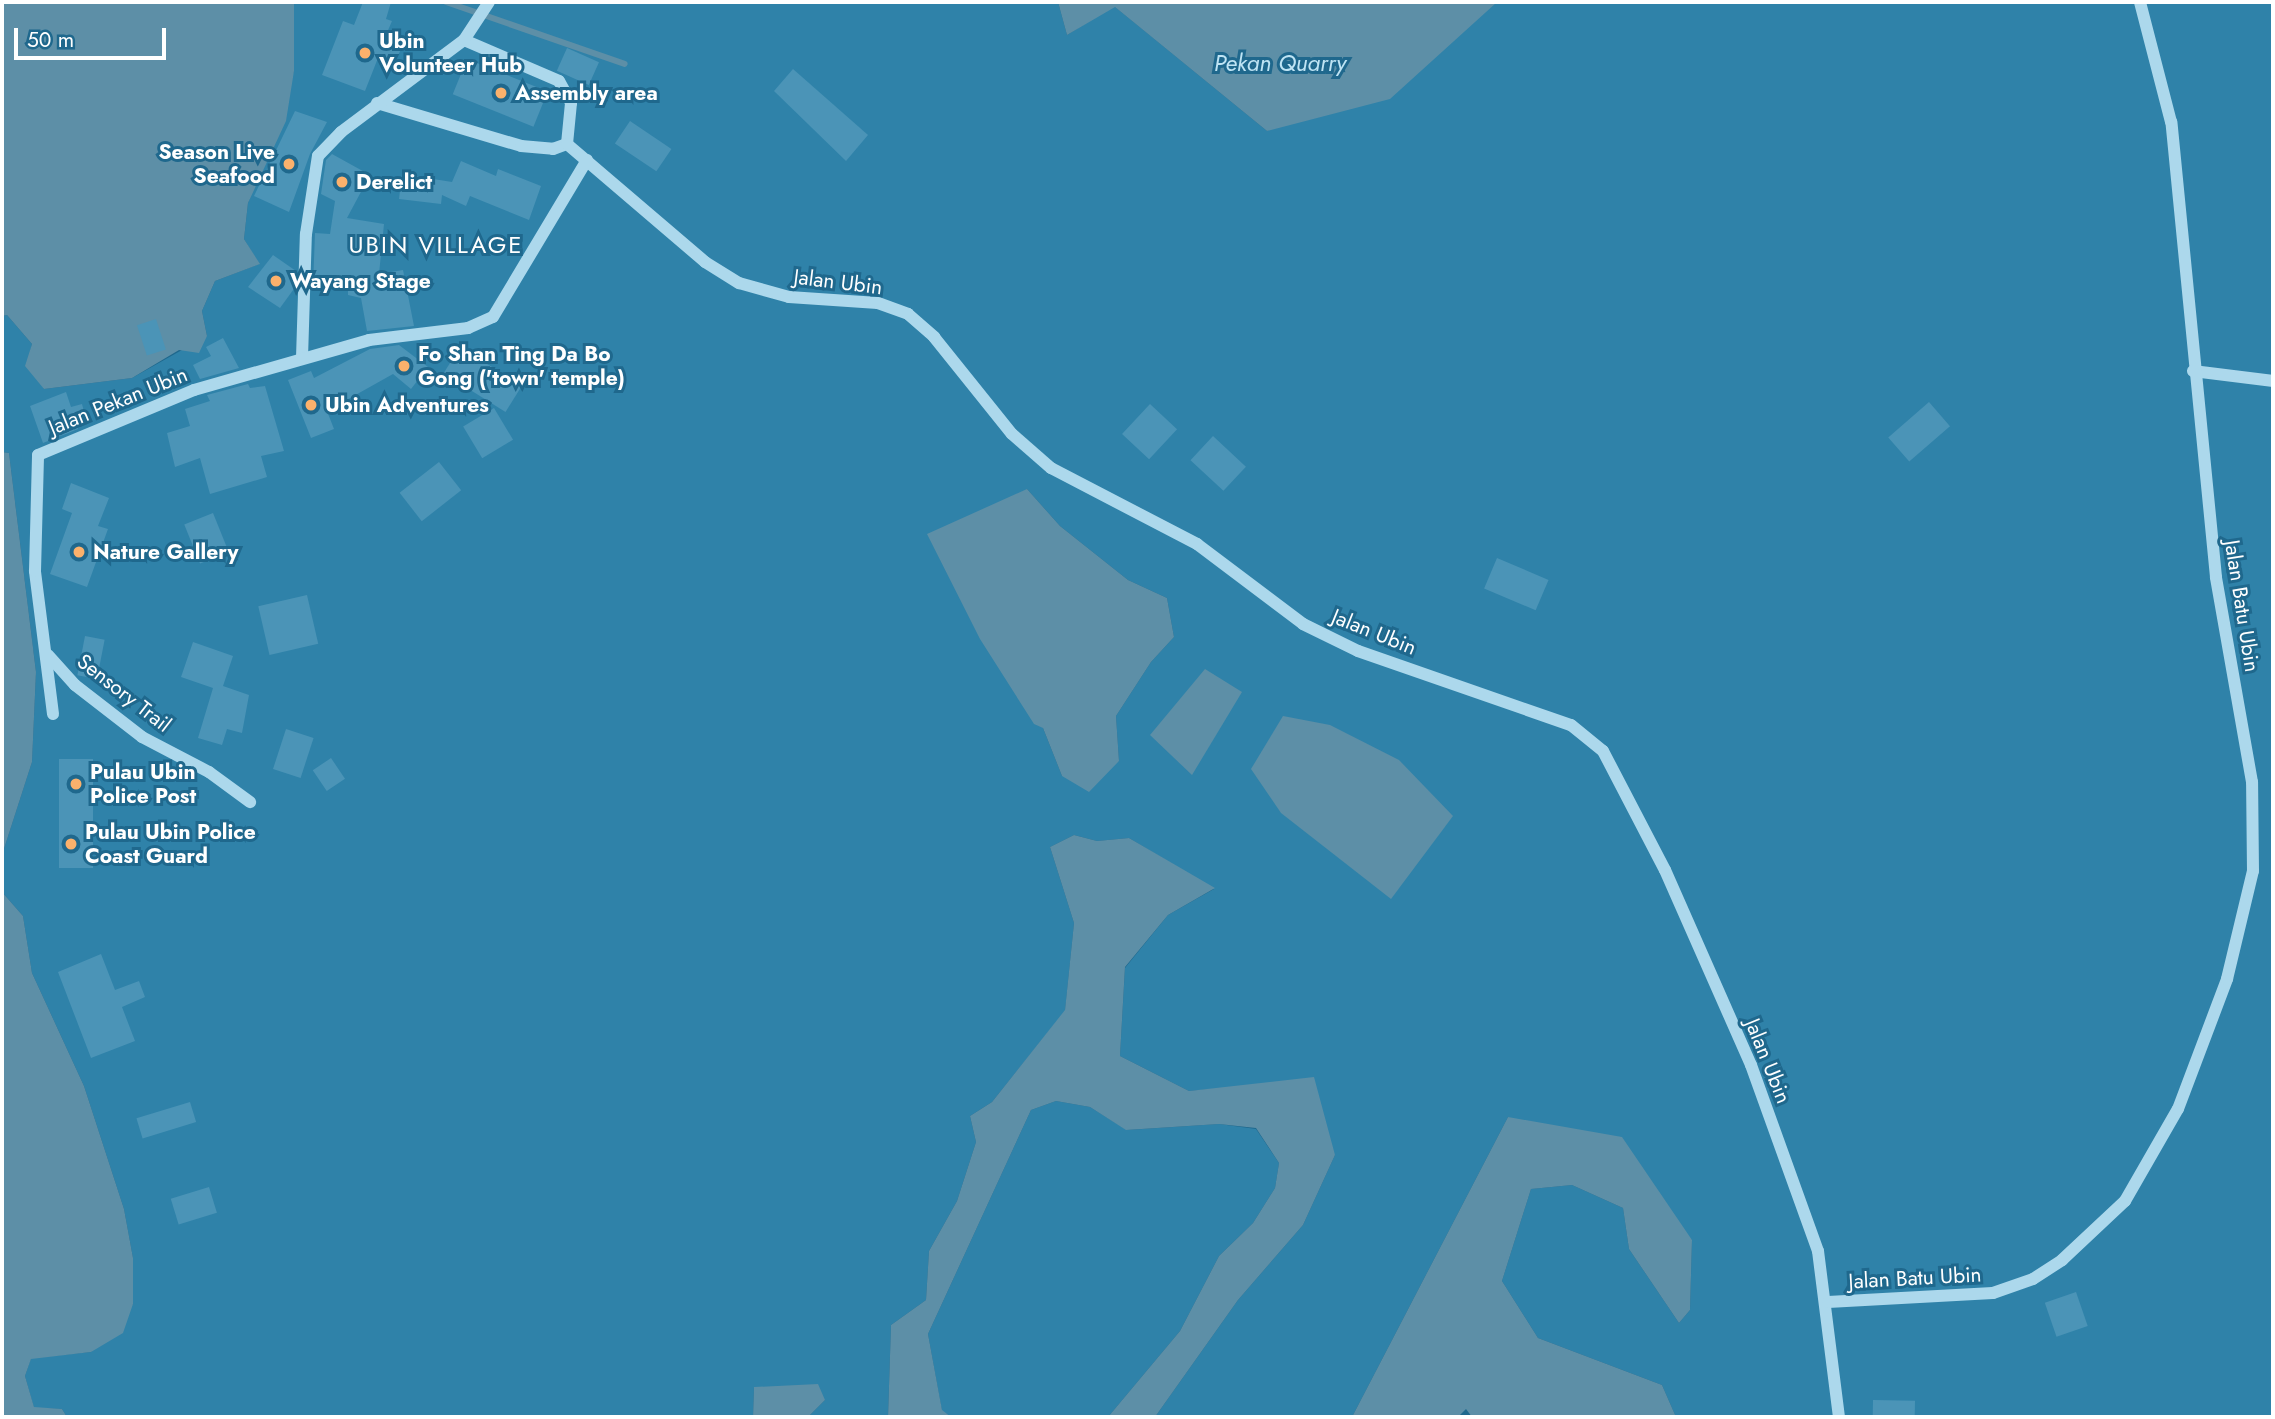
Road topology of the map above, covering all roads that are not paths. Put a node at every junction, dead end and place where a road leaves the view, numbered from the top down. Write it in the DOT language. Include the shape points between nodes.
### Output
graph roads {
  1 [pos="2140,2"];
  2 [pos="485,8"];
  3 [pos="464,40"];
  4 [pos="377,103"];
  5 [pos="566,144"];
  6 [pos="587,160"];
  7 [pos="302,358"];
  8 [pos="2193,370"];
  9 [pos="2273,381"];
  10 [pos="47,654"];
  11 [pos="53,714"];
  12 [pos="250,803"];
  13 [pos="1828,1302"];
  14 [pos="1839,1417"];
  1 -- 8 [label="street, Jalan Batu Ubin" via="2171,122 2190,289"];
  2 -- 3 [label="street"];
  3 -- 4 [label="street"];
  3 -- 5 [label="street" via="559,81 571,103"];
  4 -- 5 [label="street" via="521,146 552,149"];
  4 -- 7 [label="street" via="318,156 312,178"];
  5 -- 6 [label="street, Jalan Ubin"];
  6 -- 7 [label="street" via="493,317 468,328 369,340"];
  6 -- 13 [label="street, Jalan Ubin" via="705,262 739,283 789,297 878,303 908,314 934,337 1012,434 1051,468 1196,544 1303,624 1358,651 1571,724 1603,751 1665,870 1751,1065 1818,1251"];
  7 -- 10 [label="street, Jalan Pekan Ubin" via="194,390 38,455 35,571"];
  8 -- 9 [label="street"];
  8 -- 13 [label="street, Jalan Batu Ubin" via="2216,577 2252,782 2253,871 2227,979 2178,1109 2125,1202 2062,1260 2033,1279 1993,1293"];
  10 -- 11 [label="street, Jalan Pekan Ubin"];
  10 -- 12 [label="street, Sensory Trail" via="75,685 142,737 209,772"];
  13 -- 14 [label="street, Jalan Ubin"];
}
